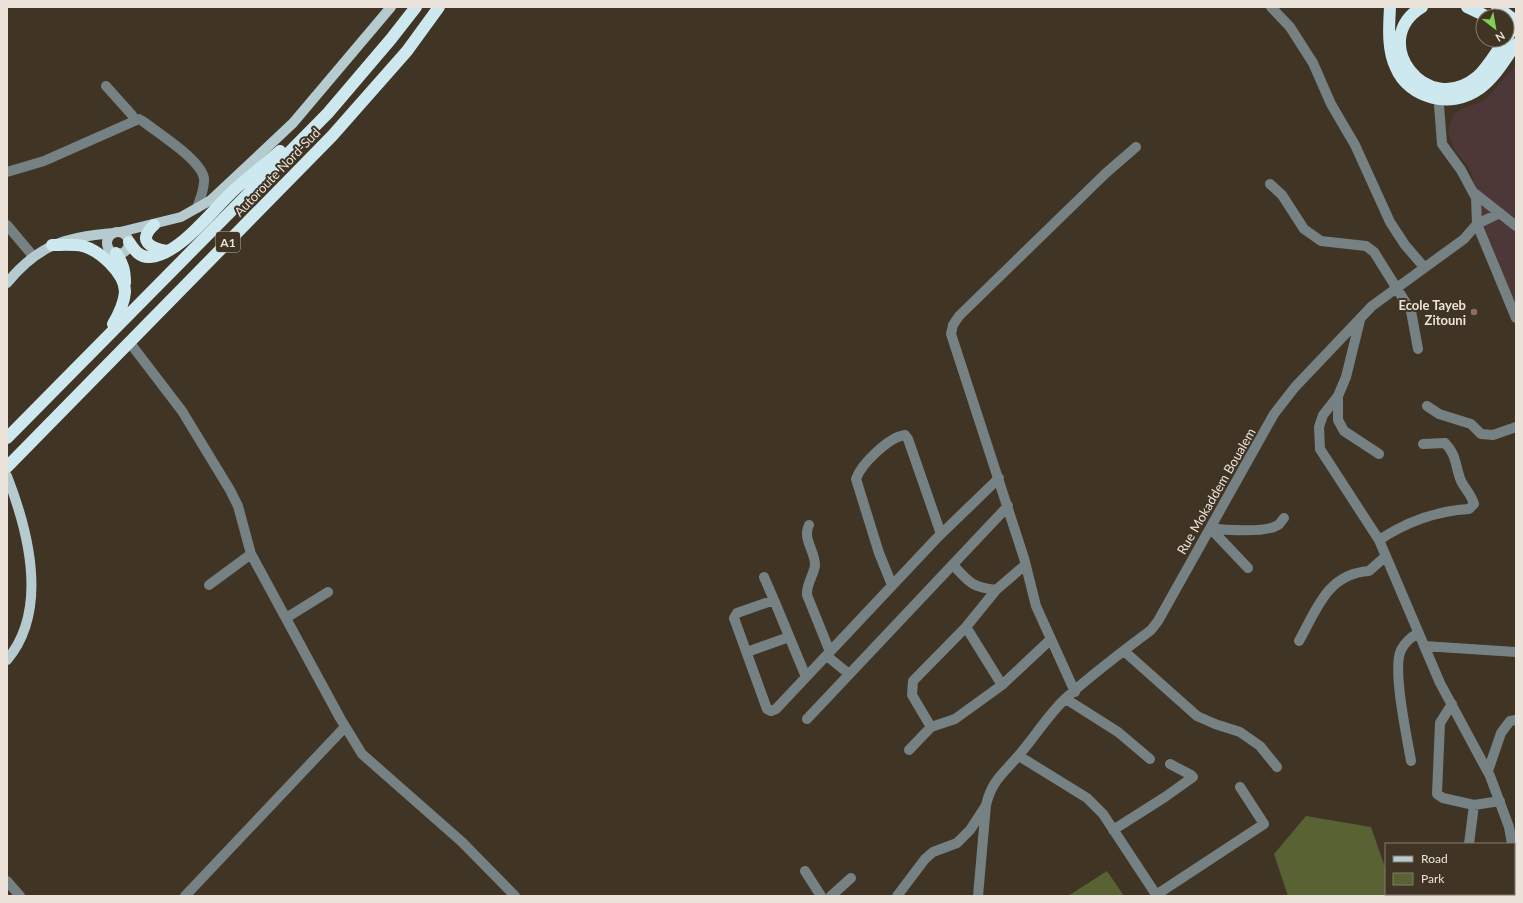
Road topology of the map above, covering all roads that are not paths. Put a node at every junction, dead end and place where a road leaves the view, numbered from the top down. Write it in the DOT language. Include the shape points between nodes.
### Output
graph roads {
  1 [pos="391,7"];
  2 [pos="416,7"];
  3 [pos="438,7"];
  4 [pos="1271,7"];
  5 [pos="1390,7"];
  6 [pos="1422,7"];
  7 [pos="1497,7"];
  8 [pos="1516,21"];
  9 [pos="1516,44"];
  10 [pos="1499,48"];
  11 [pos="106,86"];
  12 [pos="1438,94"];
  13 [pos="1455,98"];
  14 [pos="328,113"];
  15 [pos="134,120"];
  16 [pos="1439,121"];
  17 [pos="1136,147"];
  18 [pos="7,172"];
  19 [pos="1270,184"];
  20 [pos="1473,192"];
  21 [pos="197,208"];
  22 [pos="1500,213"];
  23 [pos="1477,224"];
  24 [pos="7,225"];
  25 [pos="154,225"];
  26 [pos="1516,226"];
  27 [pos="138,229"];
  28 [pos="117,233"];
  29 [pos="92,235"];
  30 [pos="129,242"];
  31 [pos="52,245"];
  32 [pos="113,251"];
  33 [pos="167,251"];
  34 [pos="33,256"];
  35 [pos="1424,267"];
  36 [pos="7,283"];
  37 [pos="1397,288"];
  38 [pos="125,290"];
  39 [pos="1516,318"];
  40 [pos="1360,319"];
  41 [pos="102,341"];
  42 [pos="130,343"];
  43 [pos="1418,349"];
  44 [pos="1338,396"];
  45 [pos="1427,406"];
  46 [pos="1516,427"];
  47 [pos="7,438"];
  48 [pos="1423,444"];
  49 [pos="1379,454"];
  50 [pos="7,467"];
  51 [pos="7,476"];
  52 [pos="999,478"];
  53 [pos="1008,506"];
  54 [pos="1284,518"];
  55 [pos="809,525"];
  56 [pos="1210,528"];
  57 [pos="941,534"];
  58 [pos="1379,540"];
  59 [pos="251,554"];
  60 [pos="1386,556"];
  61 [pos="953,565"];
  62 [pos="1025,565"];
  63 [pos="1248,568"];
  64 [pos="764,577"];
  65 [pos="209,585"];
  66 [pos="892,585"];
  67 [pos="996,590"];
  68 [pos="328,592"];
  69 [pos="774,600"];
  70 [pos="286,618"];
  71 [pos="966,627"];
  72 [pos="1418,633"];
  73 [pos="789,637"];
  74 [pos="1050,640"];
  75 [pos="1299,642"];
  76 [pos="1424,646"];
  77 [pos="1124,651"];
  78 [pos="747,652"];
  79 [pos="1516,652"];
  80 [pos="828,654"];
  81 [pos="7,660"];
  82 [pos="849,674"];
  83 [pos="806,677"];
  84 [pos="1002,685"];
  85 [pos="1075,692"];
  86 [pos="1066,699"];
  87 [pos="1452,704"];
  88 [pos="807,719"];
  89 [pos="1516,720"];
  90 [pos="345,727"];
  91 [pos="931,727"];
  92 [pos="909,750"];
  93 [pos="1019,756"];
  94 [pos="1150,759"];
  95 [pos="1411,761"];
  96 [pos="1170,764"];
  97 [pos="1277,767"];
  98 [pos="1488,771"];
  99 [pos="1240,788"];
  100 [pos="1500,801"];
  101 [pos="1474,805"];
  102 [pos="986,807"];
  103 [pos="1512,826"];
  104 [pos="1113,830"];
  105 [pos="1469,843"];
  106 [pos="1512,843"];
  107 [pos="805,871"];
  108 [pos="851,878"];
  109 [pos="7,881"];
  110 [pos="1156,895"];
  111 [pos="20,896"];
  112 [pos="185,896"];
  113 [pos="515,896"];
  114 [pos="821,896"];
  115 [pos="830,896"];
  116 [pos="897,896"];
  117 [pos="978,896"];
  1 -- 21 [label="main road" via="292,123 224,188"];
  2 -- 14 [label="highway, Autoroute Nord-Sud / A1"];
  3 -- 42 [label="highway, Autoroute Nord-Sud / A1" via="407,51 371,94"];
  4 -- 35 [label="street" via="1290,27 1313,63 1390,222"];
  5 -- 12 [label="highway" via="1390,50 1396,69 1406,84 1423,95"];
  6 -- 12 [label="highway" via="1406,22 1400,36 1400,53 1406,68"];
  7 -- 8 [label="highway"];
  9 -- 13 [label="highway" via="1490,80 1478,90"];
  10 -- 12 [label="highway" via="1477,76 1464,85"];
  11 -- 15 [label="street"];
  12 -- 13 [label="highway"];
  12 -- 16 [label="street"];
  13 -- 16 [label="street" via="1442,110"];
  14 -- 33 [label="highway" via="234,189 190,234"];
  14 -- 41 [label="highway, Autoroute Nord-Sud / A1"];
  15 -- 18 [label="street" via="65,153"];
  15 -- 21 [label="street" via="144,122 199,168 204,178"];
  16 -- 20 [label="street" via="1442,144"];
  17 -- 52 [label="street" via="958,316 953,325 951,334 954,346"];
  19 -- 37 [label="street" via="1282,195 1304,230 1320,241 1366,246 1374,252"];
  20 -- 22 [label="street"];
  20 -- 23 [label="street" via="1476,198"];
  21 -- 25 [label="main road" via="181,217"];
  22 -- 23 [label="street"];
  22 -- 26 [label="street"];
  23 -- 35 [label="street, Rue Mokaddem Boualem" via="1464,239"];
  23 -- 39 [label="street"];
  24 -- 34 [label="street"];
  25 -- 27 [label="main road"];
  25 -- 33 [label="highway" via="146,237 148,244 153,249"];
  27 -- 28 [label="main road"];
  27 -- 30 [label="main road" via="132,233"];
  28 -- 29 [label="main road"];
  28 -- 30 [label="main road" via="126,236"];
  28 -- 32 [label="main road" via="108,242"];
  29 -- 31 [label="main road"];
  29 -- 32 [label="main road"];
  30 -- 32 [label="main road" via="125,251"];
  30 -- 33 [label="highway" via="139,254 149,257"];
  31 -- 34 [label="main road"];
  31 -- 38 [label="highway" via="83,246 95,251 112,265"];
  32 -- 38 [label="highway" via="123,263"];
  34 -- 36 [label="main road"];
  35 -- 37 [label="street, Rue Mokaddem Boualem"];
  37 -- 40 [label="street, Rue Mokaddem Boualem" via="1372,306"];
  37 -- 43 [label="street" via="1411,311"];
  38 -- 41 [label="highway" via="122,308"];
  40 -- 44 [label="street" via="1346,377"];
  40 -- 56 [label="street, Rue Mokaddem Boualem" via="1295,387 1274,414"];
  41 -- 47 [label="highway, Autoroute Nord-Sud / A1"];
  42 -- 50 [label="highway, Autoroute Nord-Sud / A1"];
  42 -- 59 [label="street" via="182,411 230,490 238,506"];
  44 -- 49 [label="street" via="1338,420 1344,431"];
  44 -- 58 [label="street" via="1323,415 1318,427 1320,449"];
  45 -- 46 [label="street" via="1439,414 1471,424 1481,434 1493,435"];
  48 -- 58 [label="street" via="1445,442 1456,459 1457,472 1474,504 1469,509 1452,510 1396,529"];
  51 -- 81 [label="main road" via="25,531 31,590 27,618 18,644"];
  52 -- 53 [label="street"];
  52 -- 57 [label="street"];
  53 -- 61 [label="street"];
  53 -- 62 [label="street"];
  54 -- 56 [label="street" via="1277,526 1263,529"];
  55 -- 80 [label="street" via="807,537 814,565 807,595"];
  56 -- 63 [label="street"];
  56 -- 77 [label="street, Rue Mokaddem Boualem" via="1158,621 1151,630"];
  57 -- 66 [label="street"];
  57 -- 66 [label="street" via="908,439 905,435 900,436 885,444 856,479 879,553"];
  58 -- 60 [label="street"];
  59 -- 65 [label="street"];
  59 -- 70 [label="street"];
  60 -- 72 [label="street"];
  60 -- 75 [label="street" via="1370,571 1344,576 1334,584 1325,594"];
  61 -- 67 [label="street" via="976,587"];
  61 -- 82 [label="street"];
  62 -- 67 [label="street"];
  62 -- 74 [label="street" via="1036,606"];
  64 -- 69 [label="street"];
  66 -- 80 [label="street"];
  67 -- 71 [label="street"];
  68 -- 70 [label="street"];
  69 -- 73 [label="street"];
  69 -- 78 [label="street" via="735,615"];
  70 -- 90 [label="street"];
  71 -- 84 [label="street"];
  71 -- 91 [label="street" via="913,681 912,695"];
  72 -- 76 [label="street"];
  72 -- 95 [label="street" via="1408,639 1399,658 1400,692"];
  73 -- 78 [label="street"];
  73 -- 83 [label="street"];
  74 -- 84 [label="street"];
  74 -- 85 [label="street"];
  76 -- 79 [label="street"];
  76 -- 87 [label="street"];
  77 -- 85 [label="street, Rue Mokaddem Boualem"];
  77 -- 97 [label="street" via="1142,664 1197,716 1240,732 1260,746"];
  78 -- 83 [label="street" via="767,709 776,709"];
  80 -- 82 [label="street"];
  80 -- 83 [label="street"];
  82 -- 88 [label="street"];
  84 -- 91 [label="street" via="955,719"];
  85 -- 86 [label="street, Rue Mokaddem Boualem"];
  86 -- 93 [label="street, Rue Mokaddem Boualem" via="1043,723"];
  86 -- 94 [label="street" via="1118,732"];
  87 -- 98 [label="street"];
  87 -- 101 [label="street" via="1440,723 1437,794 1443,798"];
  89 -- 98 [label="street" via="1510,721 1501,733"];
  90 -- 112 [label="street"];
  90 -- 113 [label="street" via="362,754 462,842"];
  91 -- 92 [label="street"];
  93 -- 102 [label="street, Rue Mokaddem Boualem" via="1001,773 989,792"];
  93 -- 104 [label="street" via="1087,798 1103,814"];
  96 -- 104 [label="street" via="1193,777"];
  98 -- 100 [label="street"];
  99 -- 110 [label="street" via="1264,824"];
  100 -- 101 [label="street"];
  100 -- 103 [label="street"];
  101 -- 105 [label="street"];
  102 -- 116 [label="street" via="957,843 933,852 925,859"];
  102 -- 117 [label="street, Rue Mokaddem Boualem"];
  103 -- 106 [label="street"];
  104 -- 110 [label="street"];
  107 -- 114 [label="street"];
  108 -- 115 [label="street"];
  109 -- 111 [label="street"];
}
